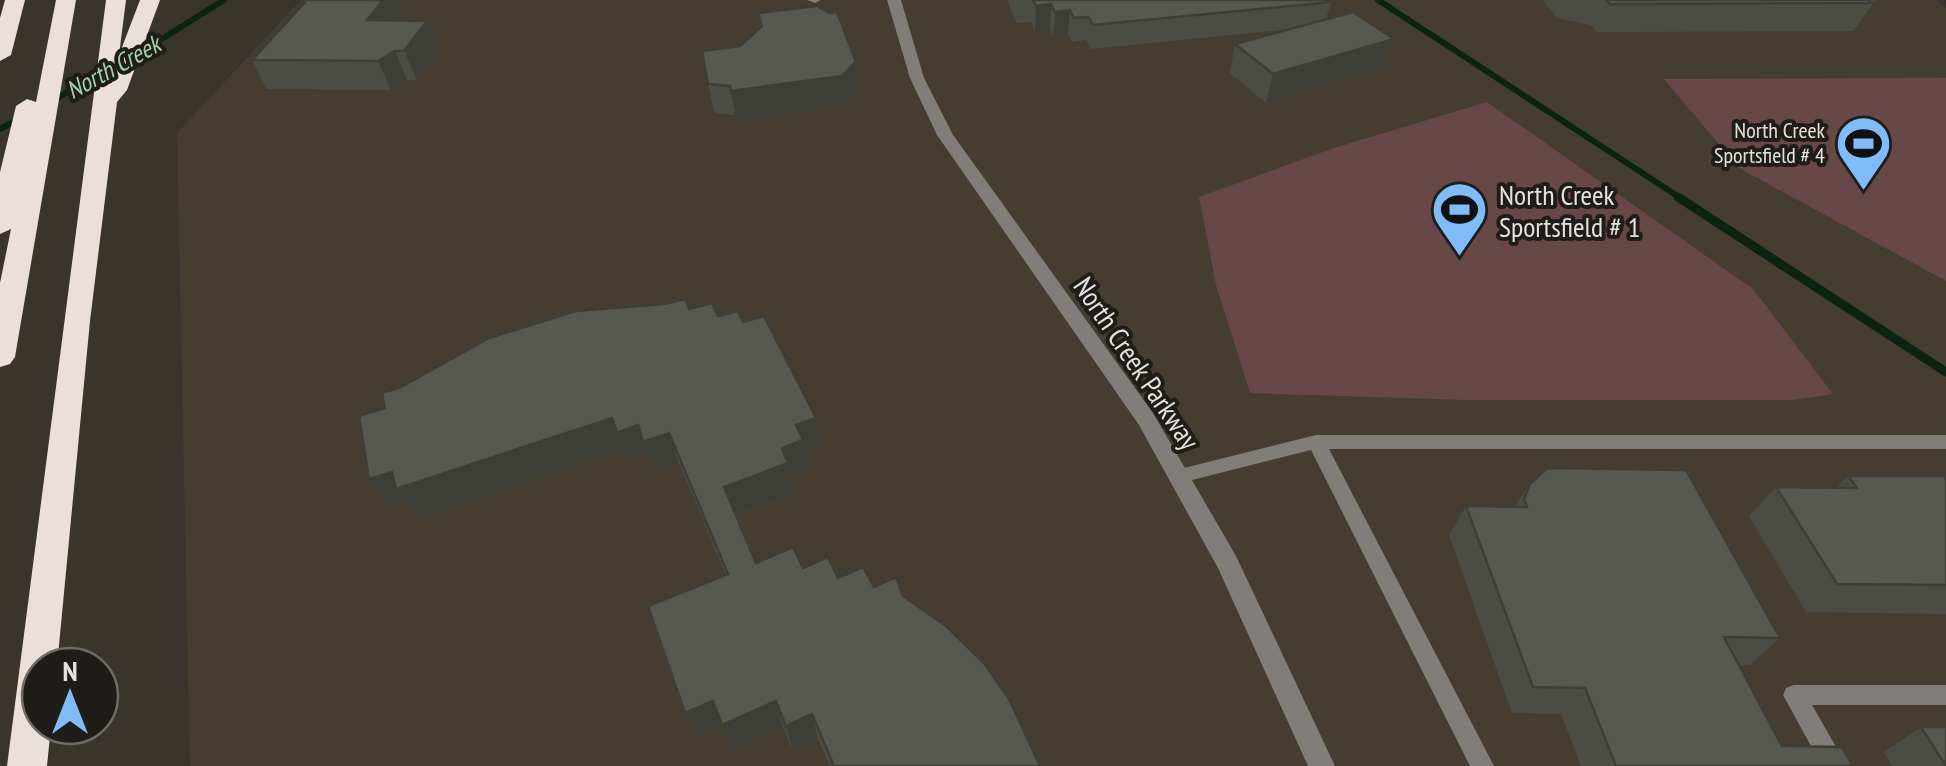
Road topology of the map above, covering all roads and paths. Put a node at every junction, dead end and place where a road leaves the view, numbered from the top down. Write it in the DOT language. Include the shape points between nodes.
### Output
graph roads {
  1 [pos="14,0"];
  2 [pos="48,0"];
  3 [pos="66,0"];
  4 [pos="116,0"];
  5 [pos="150,0"];
  6 [pos="894,0"];
  7 [pos="0,55"];
  8 [pos="42,81"];
  9 [pos="108,97"];
  10 [pos="30,139"];
  11 [pos="0,226"];
  12 [pos="0,357"];
  13 [pos="1316,442"];
  14 [pos="1946,442"];
  15 [pos="1180,476"];
  16 [pos="1946,695"];
  17 [pos="27,766"];
  18 [pos="1322,766"];
  19 [pos="1482,766"];
  20 [pos="1835,766"];
  1 -- 7 [label="highway"];
  2 -- 8 [label="highway"];
  3 -- 8 [label="highway"];
  4 -- 9 [label="highway"];
  5 -- 9 [label="highway"];
  6 -- 15 [label="street, North Creek Parkway" via="917,78 944,135 1094,342"];
  8 -- 10 [label="highway"];
  9 -- 17 [label="highway"];
  10 -- 11 [label="highway"];
  10 -- 12 [label="highway"];
  13 -- 14 [label="lane"];
  13 -- 15 [label="lane"];
  13 -- 19 [label="lane"];
  15 -- 18 [label="street, North Creek Parkway"];
  16 -- 20 [label="lane" via="1794,695"];
}
